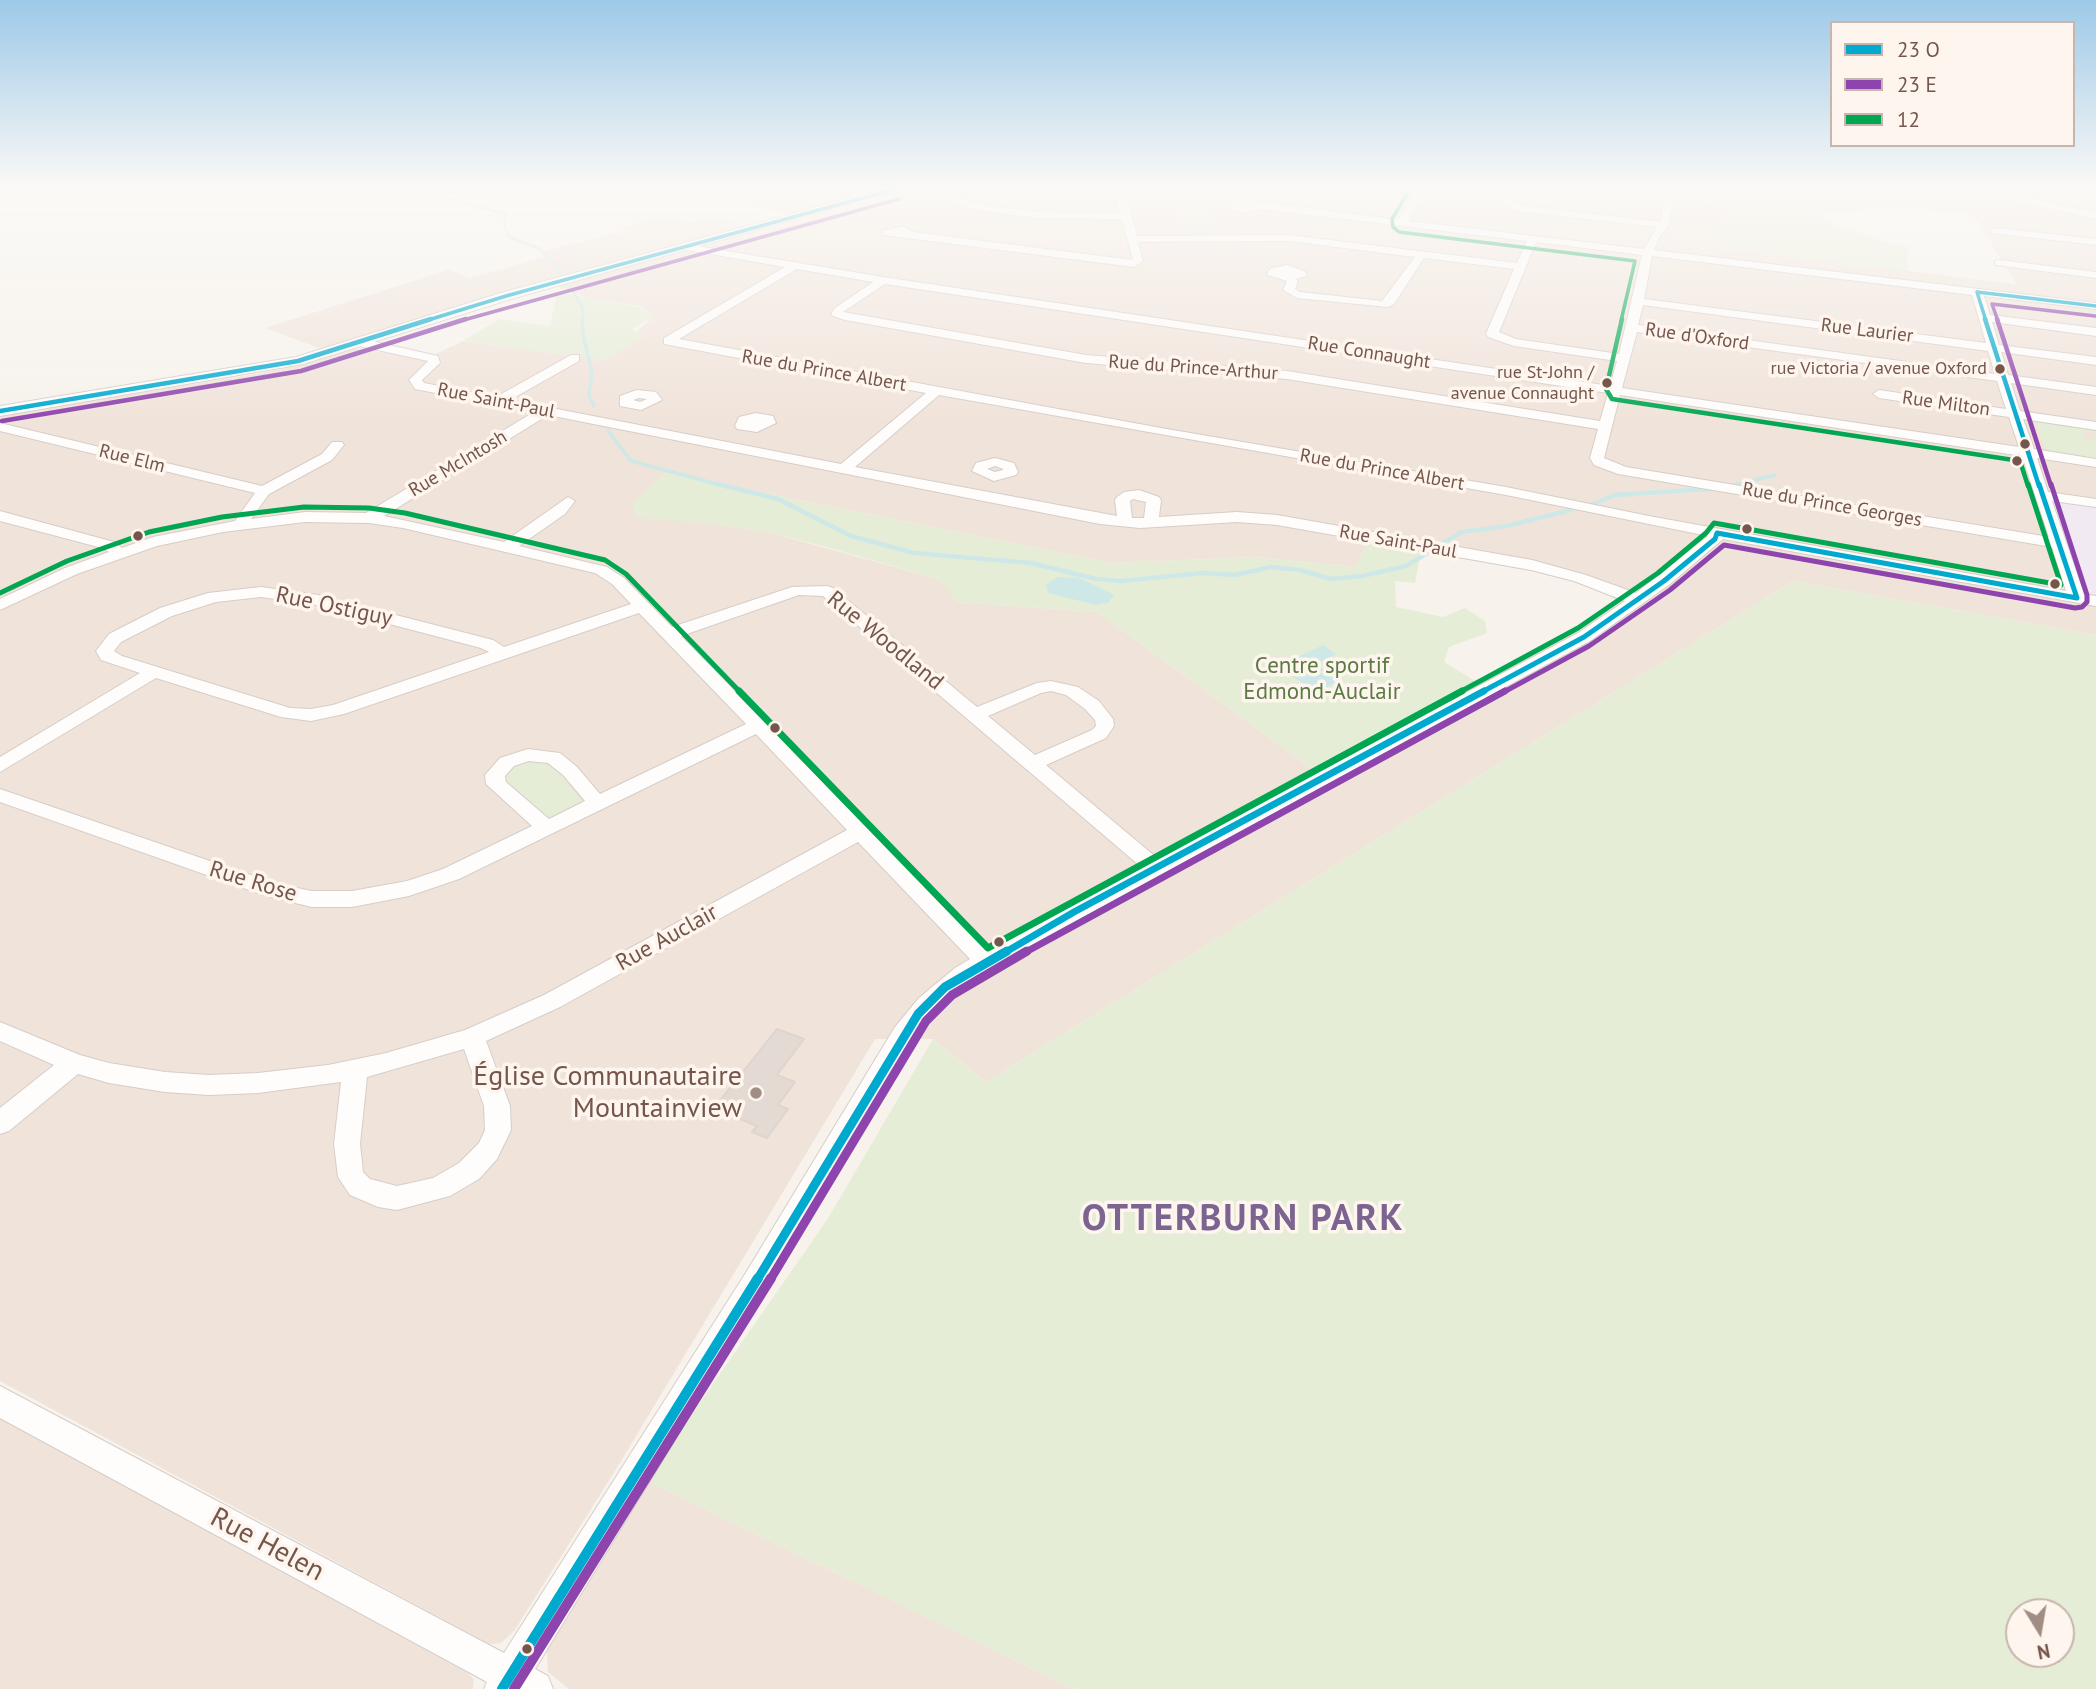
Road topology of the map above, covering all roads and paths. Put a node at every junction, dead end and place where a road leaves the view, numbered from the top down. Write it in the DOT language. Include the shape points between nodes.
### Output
graph roads {
  1 [pos="1521,267"];
  2 [pos="610,268"];
  3 [pos="791,268"];
  4 [pos="806,268"];
  5 [pos="1413,268"];
  6 [pos="1644,268"];
  7 [pos="1778,268"];
  8 [pos="2038,268"];
  9 [pos="2096,275"];
  10 [pos="1290,278"];
  11 [pos="883,280"];
  12 [pos="1977,292"];
  13 [pos="1637,300"];
  14 [pos="2096,306"];
  15 [pos="1985,318"];
  16 [pos="1632,328"];
  17 [pos="2096,332"];
  18 [pos="358,342"];
  19 [pos="1993,347"];
  20 [pos="575,358"];
  21 [pos="1624,358"];
  22 [pos="2096,361"];
  23 [pos="2003,379"];
  24 [pos="1616,390"];
  25 [pos="936,391"];
  26 [pos="2096,391"];
  27 [pos="1879,394"];
  28 [pos="498,401"];
  29 [pos="631,406"];
  30 [pos="0,411"];
  31 [pos="547,411"];
  32 [pos="2015,414"];
  33 [pos="605,422"];
  34 [pos="1606,426"];
  35 [pos="2096,426"];
  36 [pos="0,427"];
  37 [pos="748,428"];
  38 [pos="337,445"];
  39 [pos="724,446"];
  40 [pos="2028,452"];
  41 [pos="2096,463"];
  42 [pos="845,468"];
  43 [pos="989,477"];
  44 [pos="264,491"];
  45 [pos="973,493"];
  46 [pos="2042,495"];
  47 [pos="568,501"];
  48 [pos="2096,503"];
  49 [pos="0,516"];
  50 [pos="369,518"];
  51 [pos="1125,522"];
  52 [pos="1153,522"];
  53 [pos="242,524"];
  54 [pos="1717,534"];
  55 [pos="2060,544"];
  56 [pos="507,547"];
  57 [pos="120,552"];
  58 [pos="2077,598"];
  59 [pos="1638,600"];
  60 [pos="2096,601"];
  61 [pos="0,605"];
  62 [pos="642,606"];
  63 [pos="669,634"];
  64 [pos="502,653"];
  65 [pos="154,672"];
  66 [pos="975,715"];
  67 [pos="758,726"];
  68 [pos="1032,764"];
  69 [pos="0,766"];
  70 [pos="0,795"];
  71 [pos="597,803"];
  72 [pos="547,828"];
  73 [pos="860,832"];
  74 [pos="1156,868"];
  75 [pos="986,961"];
  76 [pos="0,1031"];
  77 [pos="472,1037"];
  78 [pos="74,1063"];
  79 [pos="355,1070"];
  80 [pos="0,1123"];
  81 [pos="0,1401"];
  82 [pos="516,1684"];
  1 -- 21 [label="street" via="1491,332 1496,337"];
  2 -- 18 [label="street"];
  3 -- 25 [label="street, Rue du Prince Albert" via="668,341"];
  4 -- 11 [label="street, Rue Connaught"];
  5 -- 10 [label="street" via="1384,305 1297,295 1289,290"];
  6 -- 13 [label="street"];
  7 -- 12 [label="street"];
  8 -- 9 [label="street"];
  11 -- 24 [label="street, Rue Connaught"];
  11 -- 34 [label="street, Rue du Prince-Arthur" via="838,315 1103,361 1287,374"];
  12 -- 14 [label="street"];
  12 -- 15 [label="street"];
  13 -- 16 [label="street"];
  13 -- 19 [label="street, Rue Laurier"];
  15 -- 17 [label="street"];
  15 -- 19 [label="street"];
  16 -- 21 [label="street"];
  16 -- 23 [label="street, Rue d'Oxford"];
  18 -- 28 [label="street, Rue Saint-Paul" via="435,359 416,384"];
  18 -- 30 [label="street" via="276,366"];
  19 -- 22 [label="street, Rue Laurier"];
  19 -- 23 [label="street"];
  20 -- 28 [label="street"];
  21 -- 24 [label="street"];
  23 -- 26 [label="street, Rue d'Oxford"];
  23 -- 32 [label="street"];
  24 -- 34 [label="street"];
  24 -- 40 [label="street, Rue Connaught"];
  25 -- 42 [label="street"];
  25 -- 54 [label="street, Rue du Prince Albert" via="1506,491"];
  27 -- 32 [label="street, Rue Milton"];
  28 -- 31 [label="street, Rue Saint-Paul"];
  29 -- 33 [label="street"];
  31 -- 33 [label="street, Rue Saint-Paul"];
  31 -- 50 [label="street, Rue McIntosh"];
  32 -- 35 [label="street, Rue Milton"];
  32 -- 40 [label="street"];
  33 -- 39 [label="street, Rue Saint-Paul"];
  34 -- 55 [label="street, Rue du Prince Georges" via="1597,458 1604,466"];
  36 -- 44 [label="street, Rue Elm"];
  37 -- 39 [label="street"];
  38 -- 44 [label="street" via="327,457"];
  39 -- 42 [label="street, Rue Saint-Paul"];
  40 -- 41 [label="street, Rue Connaught"];
  40 -- 46 [label="street"];
  42 -- 45 [label="street, Rue Saint-Paul"];
  43 -- 45 [label="street"];
  44 -- 53 [label="street"];
  45 -- 51 [label="street, Rue Saint-Paul"];
  46 -- 48 [label="street"];
  46 -- 55 [label="street"];
  47 -- 56 [label="street"];
  49 -- 57 [label="street"];
  50 -- 53 [label="street" via="305,517"];
  50 -- 56 [label="street"];
  51 -- 52 [label="street, Rue Saint-Paul"];
  51 -- 52 [label="street" via="1122,500 1135,494 1154,500"];
  52 -- 59 [label="street, Rue Saint-Paul" via="1245,517 1277,520 1539,567"];
  53 -- 57 [label="street"];
  54 -- 58 [label="street, Rue du Prince Albert"];
  54 -- 59 [label="street"];
  55 -- 58 [label="street"];
  56 -- 62 [label="street" via="601,570"];
  57 -- 61 [label="street"];
  58 -- 60 [label="street, Rue du Prince Albert"];
  59 -- 74 [label="street" via="1507,681"];
  62 -- 63 [label="street"];
  62 -- 64 [label="street, Rue Ostiguy"];
  63 -- 66 [label="street, Rue Woodland" via="798,590 823,590"];
  63 -- 67 [label="street"];
  64 -- 65 [label="street, Rue Ostiguy" via="331,712 305,715"];
  64 -- 65 [label="street, Rue Ostiguy" via="487,644 318,600 261,592 185,605 132,628 107,646 110,658"];
  65 -- 69 [label="street"];
  66 -- 68 [label="street, Rue Woodland"];
  66 -- 68 [label="street" via="1051,685 1072,691 1104,719 1099,734"];
  67 -- 71 [label="street, Rue Rose"];
  67 -- 73 [label="street"];
  68 -- 74 [label="street, Rue Woodland"];
  70 -- 72 [label="street, Rue Rose" via="250,884 312,899 366,897 410,888 451,874"];
  71 -- 72 [label="street, Rue Rose"];
  71 -- 72 [label="street" via="553,757 528,755 508,762 495,775 496,784"];
  73 -- 75 [label="street"];
  73 -- 77 [label="street, Rue Auclair" via="574,990"];
  74 -- 75 [label="street"];
  75 -- 82 [label="street" via="945,987 910,1025"];
  76 -- 78 [label="street, Rue Auclair"];
  77 -- 79 [label="street, Rue Auclair"];
  77 -- 79 [label="street" via="497,1106 498,1130 488,1152 469,1171 423,1193 397,1198 379,1195 360,1187 351,1177 347,1143"];
  78 -- 79 [label="street, Rue Auclair" via="136,1078 209,1085"];
  78 -- 80 [label="street"];
  81 -- 82 [label="street, Rue Helen"];
}
